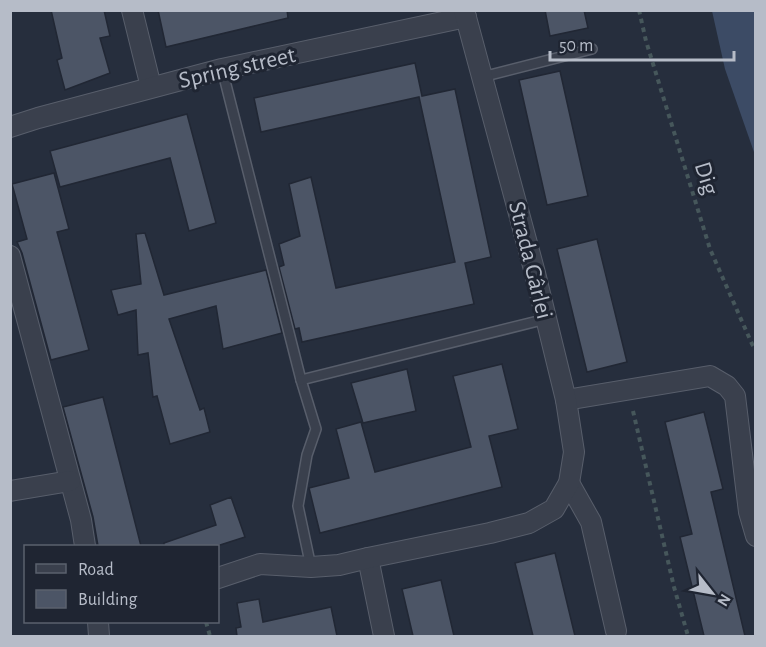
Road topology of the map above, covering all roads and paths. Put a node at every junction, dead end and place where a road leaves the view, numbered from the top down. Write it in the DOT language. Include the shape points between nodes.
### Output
graph roads {
  1 [pos="132,10"];
  2 [pos="639,10"];
  3 [pos="465,14"];
  4 [pos="592,49"];
  5 [pos="222,69"];
  6 [pos="484,85"];
  7 [pos="151,87"];
  8 [pos="10,127"];
  9 [pos="10,256"];
  10 [pos="546,319"];
  11 [pos="756,350"];
  12 [pos="301,380"];
  13 [pos="628,390"];
  14 [pos="566,400"];
  15 [pos="70,481"];
  16 [pos="569,483"];
  17 [pos="10,491"];
  18 [pos="756,536"];
  19 [pos="85,545"];
  20 [pos="368,558"];
  21 [pos="311,567"];
  22 [pos="219,578"];
  23 [pos="616,631"];
  24 [pos="384,636"];
  25 [pos="688,636"];
  1 -- 7 [label="street"];
  2 -- 11 [label="path, Dig" via="710,249"];
  3 -- 5 [label="street, Spring street"];
  3 -- 6 [label="street, Strada Gârlei"];
  4 -- 6 [label="lane"];
  5 -- 7 [label="street, Spring street"];
  5 -- 12 [label="lane"];
  6 -- 10 [label="street, Strada Gârlei"];
  7 -- 8 [label="street, Spring street"];
  9 -- 15 [label="street"];
  10 -- 12 [label="lane"];
  10 -- 14 [label="street, Strada Gârlei"];
  12 -- 21 [label="lane" via="316,429 297,506"];
  13 -- 14 [label="street"];
  13 -- 18 [label="street" via="710,376 727,386 735,396 749,512"];
  13 -- 25 [label="path"];
  14 -- 16 [label="street, Strada Gârlei" via="574,452"];
  15 -- 17 [label="street"];
  15 -- 19 [label="street"];
  16 -- 20 [label="street, Strada Gârlei" via="554,509 529,523"];
  16 -- 23 [label="street" via="591,522"];
  20 -- 21 [label="street"];
  20 -- 24 [label="street"];
  21 -- 22 [label="street" via="260,564"];
}
